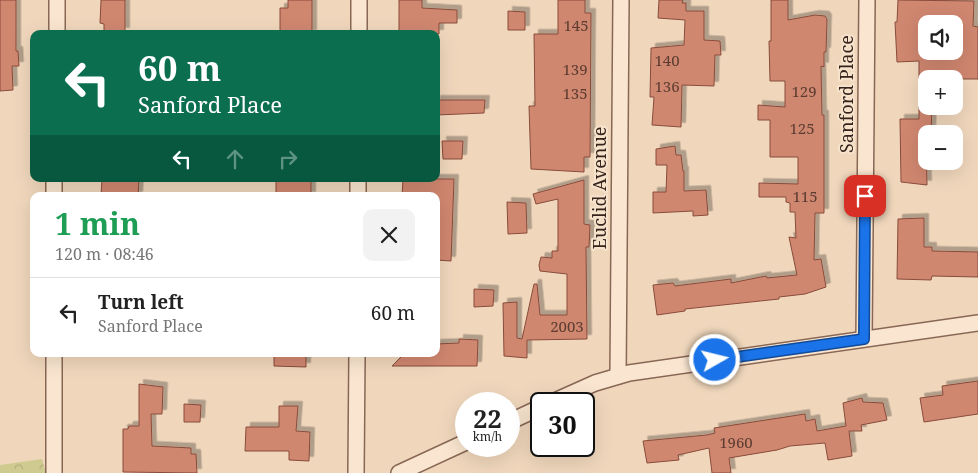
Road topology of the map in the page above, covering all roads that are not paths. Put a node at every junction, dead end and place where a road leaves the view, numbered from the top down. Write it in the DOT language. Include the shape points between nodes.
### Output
graph roads {
  1 [pos="57,0"];
  2 [pos="359,0"];
  3 [pos="620,0"];
  4 [pos="866,0"];
  5 [pos="57,30"];
  6 [pos="359,30"];
  7 [pos="978,323"];
  8 [pos="864,339"];
  9 [pos="54,357"];
  10 [pos="357,357"];
  11 [pos="618,376"];
  12 [pos="575,392"];
  13 [pos="455,447"];
  14 [pos="54,473"];
  15 [pos="356,473"];
  16 [pos="399,473"];
  1 -- 5 [label="street"];
  2 -- 6 [label="street"];
  3 -- 11 [label="street, Euclid Avenue"];
  4 -- 8 [label="street, Sanford Place"];
  7 -- 8 [label="street"];
  8 -- 11 [label="street"];
  9 -- 14 [label="street"];
  10 -- 15 [label="street"];
  11 -- 12 [label="street"];
  13 -- 16 [label="street"];
}
